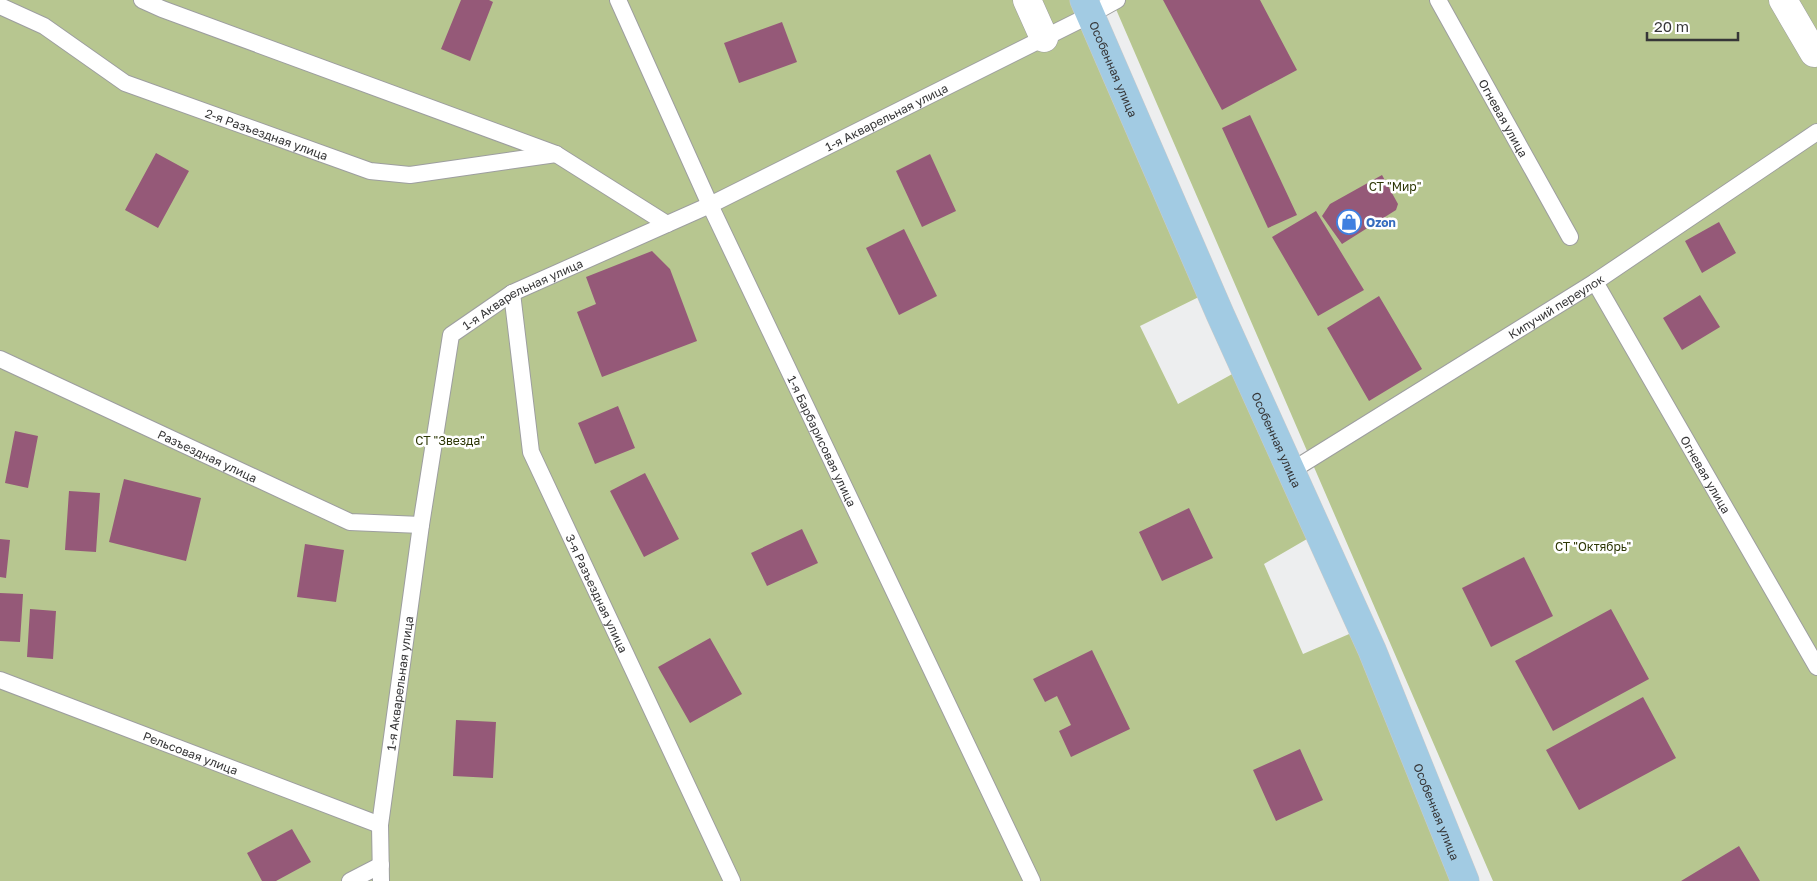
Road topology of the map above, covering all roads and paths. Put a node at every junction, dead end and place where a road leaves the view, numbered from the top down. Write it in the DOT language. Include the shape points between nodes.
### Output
graph roads {
  1 [pos="142,0"];
  2 [pos="618,0"];
  3 [pos="1027,0"];
  4 [pos="1117,0"];
  5 [pos="1438,0"];
  6 [pos="1783,0"];
  7 [pos="0,6"];
  8 [pos="1087,8"];
  9 [pos="1044,38"];
  10 [pos="1814,53"];
  11 [pos="1817,132"];
  12 [pos="556,154"];
  13 [pos="710,205"];
  14 [pos="667,224"];
  15 [pos="1570,237"];
  16 [pos="1595,282"];
  17 [pos="512,293"];
  18 [pos="0,359"];
  19 [pos="1291,471"];
  20 [pos="421,525"];
  21 [pos="1817,667"];
  22 [pos="0,680"];
  23 [pos="380,825"];
  24 [pos="381,873"];
  25 [pos="350,881"];
  26 [pos="732,881"];
  27 [pos="1032,881"];
  28 [pos="1465,881"];
  1 -- 12 [label="lane"];
  2 -- 13 [label="lane, 1-я Барбарисовая улица"];
  3 -- 9 [label="street"];
  4 -- 8 [label="lane, 1-я Акварельная улица"];
  5 -- 15 [label="lane, Огневая улица"];
  6 -- 10 [label="street"];
  7 -- 12 [label="lane, 2-я Разъездная улица" via="44,26 125,83 370,171 410,175"];
  8 -- 9 [label="lane, 1-я Акварельная улица"];
  8 -- 19 [label="main road, Особенная улица"];
  9 -- 13 [label="lane, 1-я Акварельная улица"];
  11 -- 16 [label="lane, Кипучий переулок"];
  12 -- 14 [label="lane"];
  13 -- 14 [label="lane, 1-я Акварельная улица"];
  13 -- 27 [label="lane, 1-я Барбарисовая улица"];
  14 -- 17 [label="lane, 1-я Акварельная улица"];
  16 -- 19 [label="lane, Кипучий переулок"];
  16 -- 21 [label="lane, Огневая улица"];
  17 -- 20 [label="lane, 1-я Акварельная улица" via="451,335"];
  17 -- 26 [label="lane, 3-я Разъездная улица" via="531,452"];
  18 -- 20 [label="lane, Разъездная улица" via="350,522"];
  19 -- 28 [label="main road, Особенная улица" via="1372,650"];
  20 -- 23 [label="lane, 1-я Акварельная улица"];
  22 -- 23 [label="lane, Рельсовая улица"];
  23 -- 24 [label="lane, 1-я Акварельная улица"];
  24 -- 25 [label="lane"];
}
